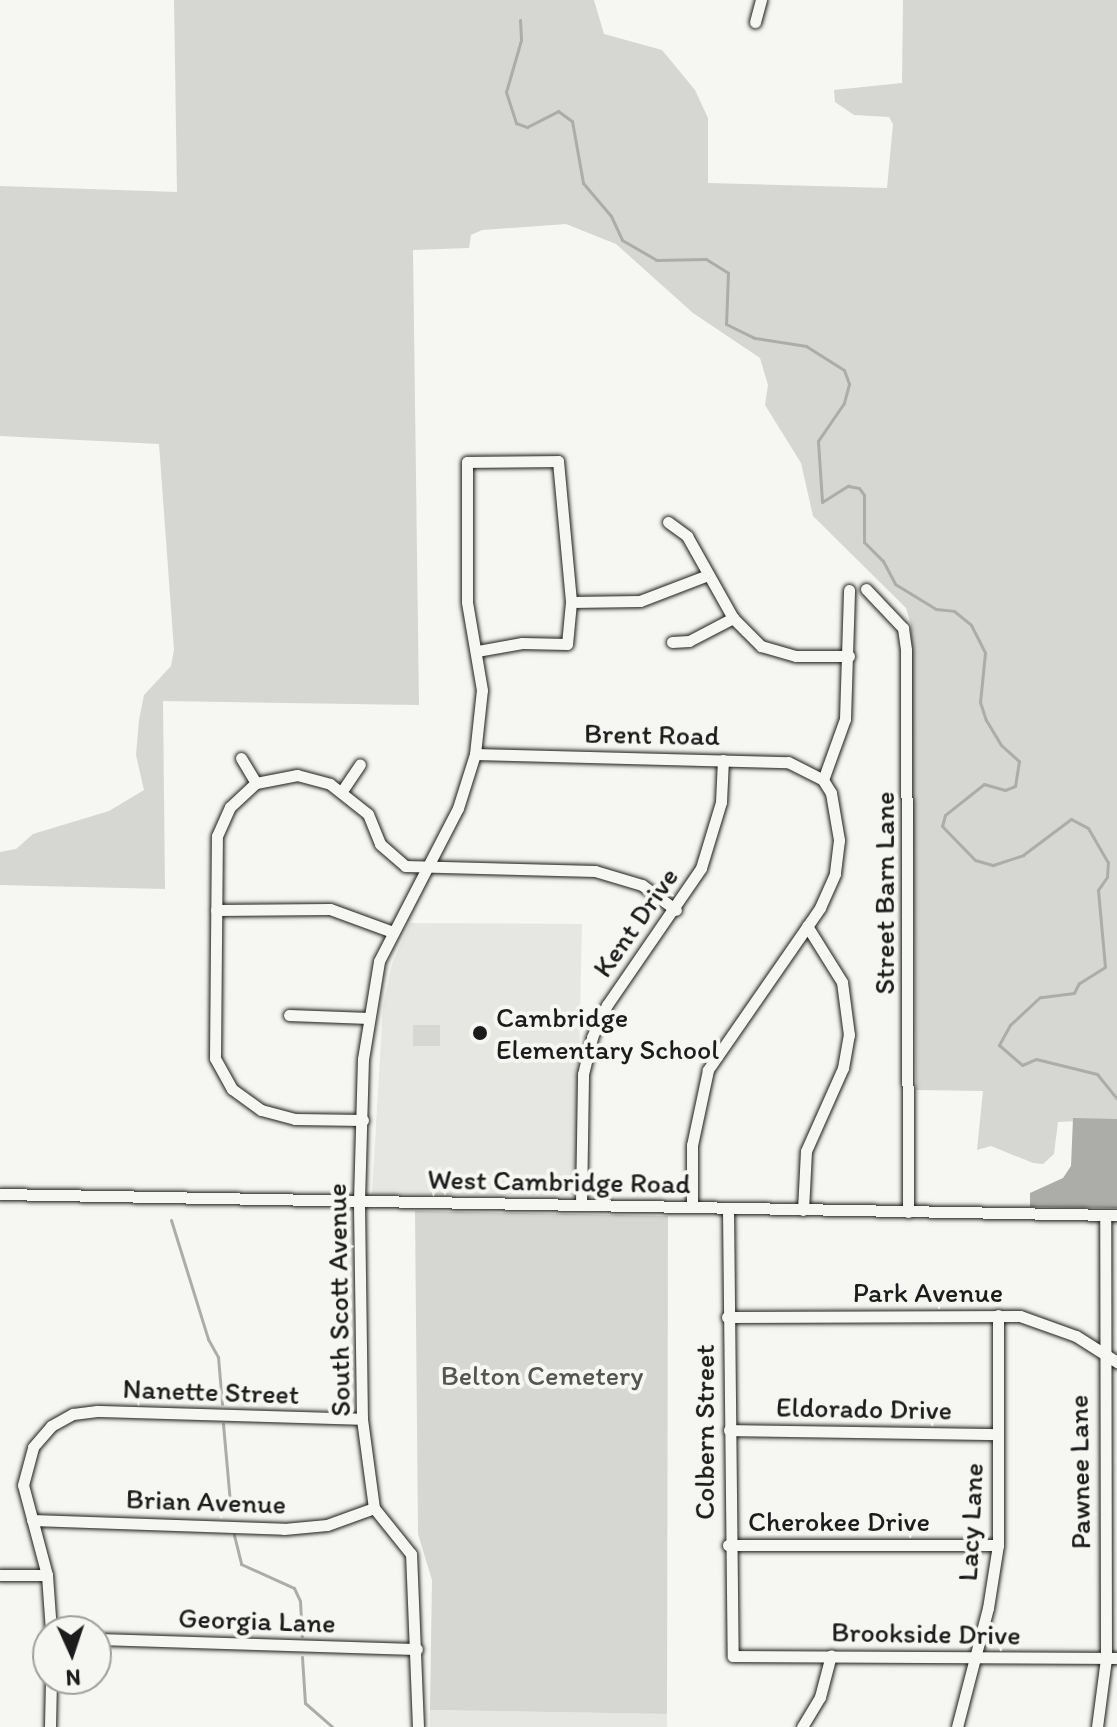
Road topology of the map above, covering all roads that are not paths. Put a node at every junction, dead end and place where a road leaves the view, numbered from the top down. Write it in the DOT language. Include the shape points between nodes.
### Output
graph roads {
  1 [pos="761,0"];
  2 [pos="755,22"];
  3 [pos="668,522"];
  4 [pos="708,575"];
  5 [pos="866,589"];
  6 [pos="849,590"];
  7 [pos="571,602"];
  8 [pos="733,618"];
  9 [pos="672,642"];
  10 [pos="477,651"];
  11 [pos="849,656"];
  12 [pos="475,754"];
  13 [pos="241,758"];
  14 [pos="723,760"];
  15 [pos="360,764"];
  16 [pos="823,780"];
  17 [pos="256,783"];
  18 [pos="342,791"];
  19 [pos="423,869"];
  20 [pos="216,910"];
  21 [pos="676,910"];
  22 [pos="807,926"];
  23 [pos="390,931"];
  24 [pos="289,1015"];
  25 [pos="369,1018"];
  26 [pos="363,1120"];
  27 [pos="0,1194"];
  28 [pos="359,1201"];
  29 [pos="581,1205"];
  30 [pos="692,1207"];
  31 [pos="728,1208"];
  32 [pos="803,1210"];
  33 [pos="908,1212"];
  34 [pos="1111,1215"];
  35 [pos="998,1315"];
  36 [pos="727,1317"];
  37 [pos="1102,1354"];
  38 [pos="1117,1362"];
  39 [pos="362,1419"];
  40 [pos="729,1430"];
  41 [pos="998,1434"];
  42 [pos="374,1508"];
  43 [pos="32,1520"];
  44 [pos="728,1545"];
  45 [pos="998,1545"];
  46 [pos="0,1575"];
  47 [pos="47,1575"];
  48 [pos="50,1615"];
  49 [pos="112,1639"];
  50 [pos="417,1649"];
  51 [pos="831,1655"];
  52 [pos="733,1656"];
  53 [pos="1111,1658"];
  54 [pos="975,1659"];
  55 [pos="51,1695"];
  56 [pos="50,1727"];
  57 [pos="418,1727"];
  58 [pos="802,1727"];
  59 [pos="957,1727"];
  60 [pos="1097,1727"];
  1 -- 2 [label="street"];
  3 -- 4 [label="street" via="687,536"];
  4 -- 7 [label="street" via="640,601"];
  4 -- 8 [label="street"];
  5 -- 33 [label="street, Street Barn Lane" via="903,628 906,650"];
  6 -- 11 [label="street"];
  7 -- 10 [label="street" via="567,644 522,643"];
  7 -- 10 [label="street" via="558,461 467,462 467,602"];
  8 -- 9 [label="street" via="689,641"];
  8 -- 11 [label="street" via="746,635 776,652"];
  10 -- 12 [label="street" via="482,708"];
  11 -- 16 [label="street" via="843,733"];
  12 -- 14 [label="street, Brent Road"];
  12 -- 19 [label="street, South Scott Avenue" via="451,825"];
  13 -- 17 [label="street"];
  14 -- 16 [label="street, Brent Road" via="788,762"];
  14 -- 21 [label="street, Kent Drive" via="713,835"];
  15 -- 18 [label="street"];
  16 -- 22 [label="street" via="836,808 838,856 829,892"];
  17 -- 18 [label="street" via="297,775 321,779"];
  17 -- 20 [label="street" via="230,807 217,836"];
  18 -- 19 [label="street" via="368,814 386,852 405,866"];
  19 -- 21 [label="street" via="595,871 642,885"];
  19 -- 23 [label="street, South Scott Avenue"];
  20 -- 23 [label="street" via="330,909"];
  20 -- 26 [label="street" via="216,1046 225,1080 261,1110 295,1119"];
  21 -- 29 [label="street, Kent Drive" via="607,1005 592,1037 583,1074"];
  22 -- 30 [label="street" via="708,1070 692,1145"];
  22 -- 32 [label="street" via="842,982 849,1035 837,1084 818,1115 806,1151"];
  23 -- 25 [label="street, South Scott Avenue"];
  24 -- 25 [label="street"];
  25 -- 26 [label="street, South Scott Avenue"];
  26 -- 28 [label="street, South Scott Avenue"];
  27 -- 28 [label="street, West Cambridge Road"];
  28 -- 29 [label="street, West Cambridge Road"];
  28 -- 39 [label="street, South Scott Avenue"];
  29 -- 30 [label="street, West Cambridge Road"];
  30 -- 31 [label="street, West Cambridge Road"];
  31 -- 32 [label="street, West Cambridge Road"];
  31 -- 36 [label="street, Colbern Street"];
  32 -- 33 [label="street, West Cambridge Road"];
  33 -- 34 [label="street, West Cambridge Road"];
  34 -- 37 [label="street, Pawnee Lane"];
  35 -- 36 [label="street, Park Avenue"];
  35 -- 37 [label="street, Park Avenue" via="1051,1324"];
  35 -- 41 [label="street, Lacy Lane"];
  36 -- 40 [label="street, Colbern Street"];
  37 -- 38 [label="street, Park Avenue"];
  37 -- 53 [label="street, Pawnee Lane"];
  39 -- 42 [label="street, South Scott Avenue"];
  39 -- 43 [label="street, Nanette Street" via="97,1411 60,1421 41,1436 24,1471 24,1498"];
  40 -- 41 [label="street, Eldorado Drive"];
  40 -- 44 [label="street, Colbern Street"];
  41 -- 45 [label="street, Lacy Lane"];
  42 -- 43 [label="street, Brian Avenue" via="327,1525 284,1529"];
  42 -- 50 [label="street" via="411,1554"];
  43 -- 47 [label="street"];
  44 -- 45 [label="street, Cherokee Drive"];
  44 -- 52 [label="street, Colbern Street"];
  45 -- 54 [label="street, Lacy Lane"];
  46 -- 47 [label="street"];
  47 -- 48 [label="street"];
  49 -- 50 [label="street, Georgia Lane"];
  50 -- 57 [label="street"];
  51 -- 52 [label="street, Brookside Drive"];
  51 -- 54 [label="street, Brookside Drive"];
  51 -- 58 [label="street" via="820,1697"];
  53 -- 54 [label="street, Brookside Drive"];
  53 -- 60 [label="street, Pawnee Lane"];
  54 -- 59 [label="street, Lacy Lane"];
  55 -- 56 [label="street"];
}
